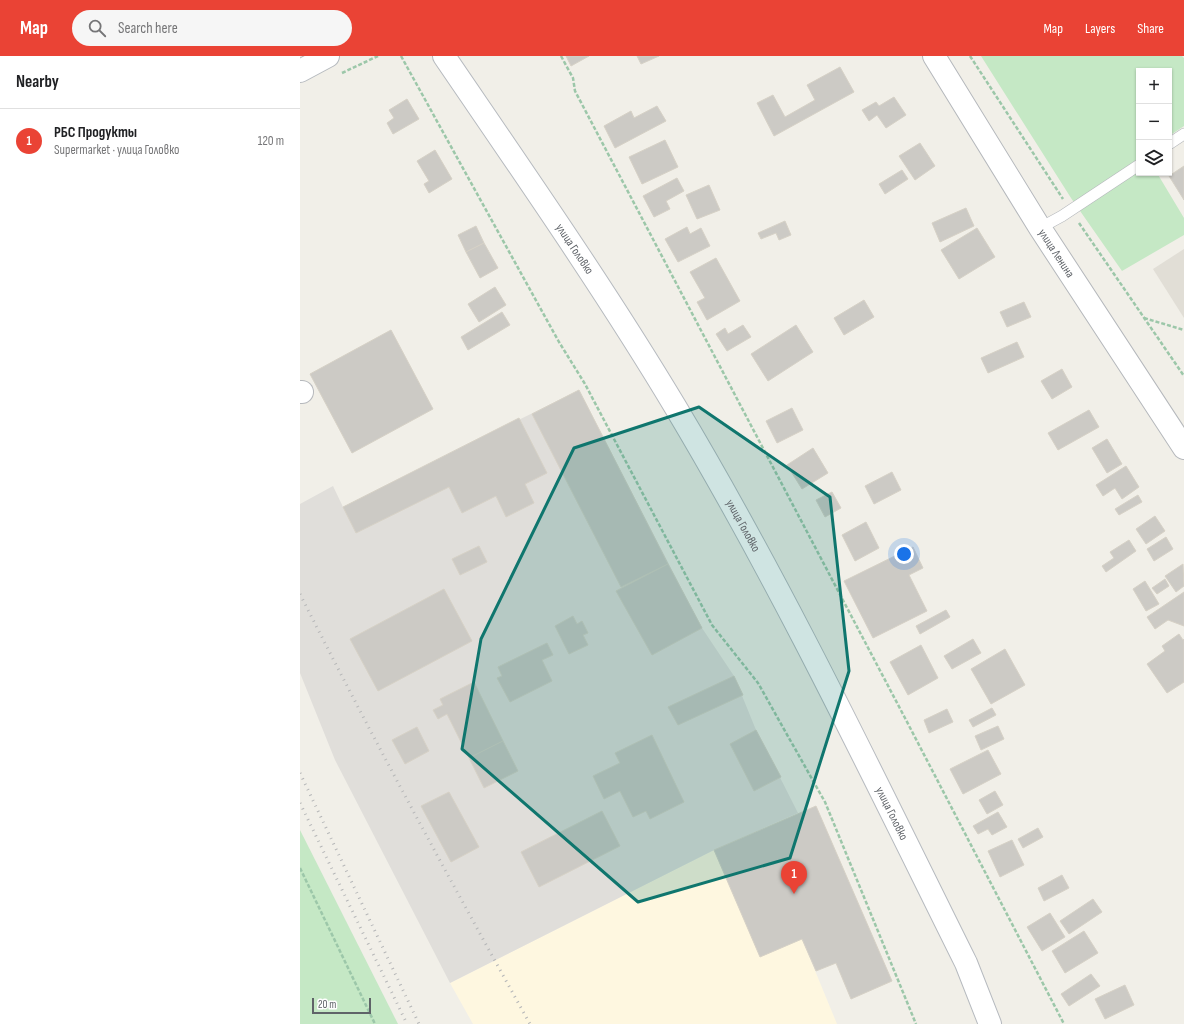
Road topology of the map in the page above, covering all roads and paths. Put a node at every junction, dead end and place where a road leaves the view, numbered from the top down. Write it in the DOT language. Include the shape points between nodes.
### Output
graph roads {
  1 [pos="328,56"];
  2 [pos="401,56"];
  3 [pos="444,56"];
  4 [pos="561,56"];
  5 [pos="934,56"];
  6 [pos="300,71"];
  7 [pos="1184,134"];
  8 [pos="1172,142"];
  9 [pos="1136,167"];
  10 [pos="1040,228"];
  11 [pos="1144,318"];
  12 [pos="1184,330"];
  13 [pos="1184,448"];
  14 [pos="300,868"];
  15 [pos="375,1024"];
  16 [pos="916,1024"];
  17 [pos="990,1024"];
  18 [pos="1064,1024"];
  1 -- 6 [label="main road"];
  2 -- 16 [label="path" via="559,342 585,384 712,625 758,683 825,802"];
  3 -- 17 [label="main road, улица Головко" via="561,228 676,408 782,596 966,963"];
  4 -- 18 [label="path" via="573,78 574,91"];
  5 -- 10 [label="main road, улица Ленина"];
  7 -- 8 [label="lane"];
  9 -- 10 [label="lane"];
  10 -- 13 [label="main road, улица Ленина"];
  11 -- 12 [label="path"];
  14 -- 15 [label="path"];
}
